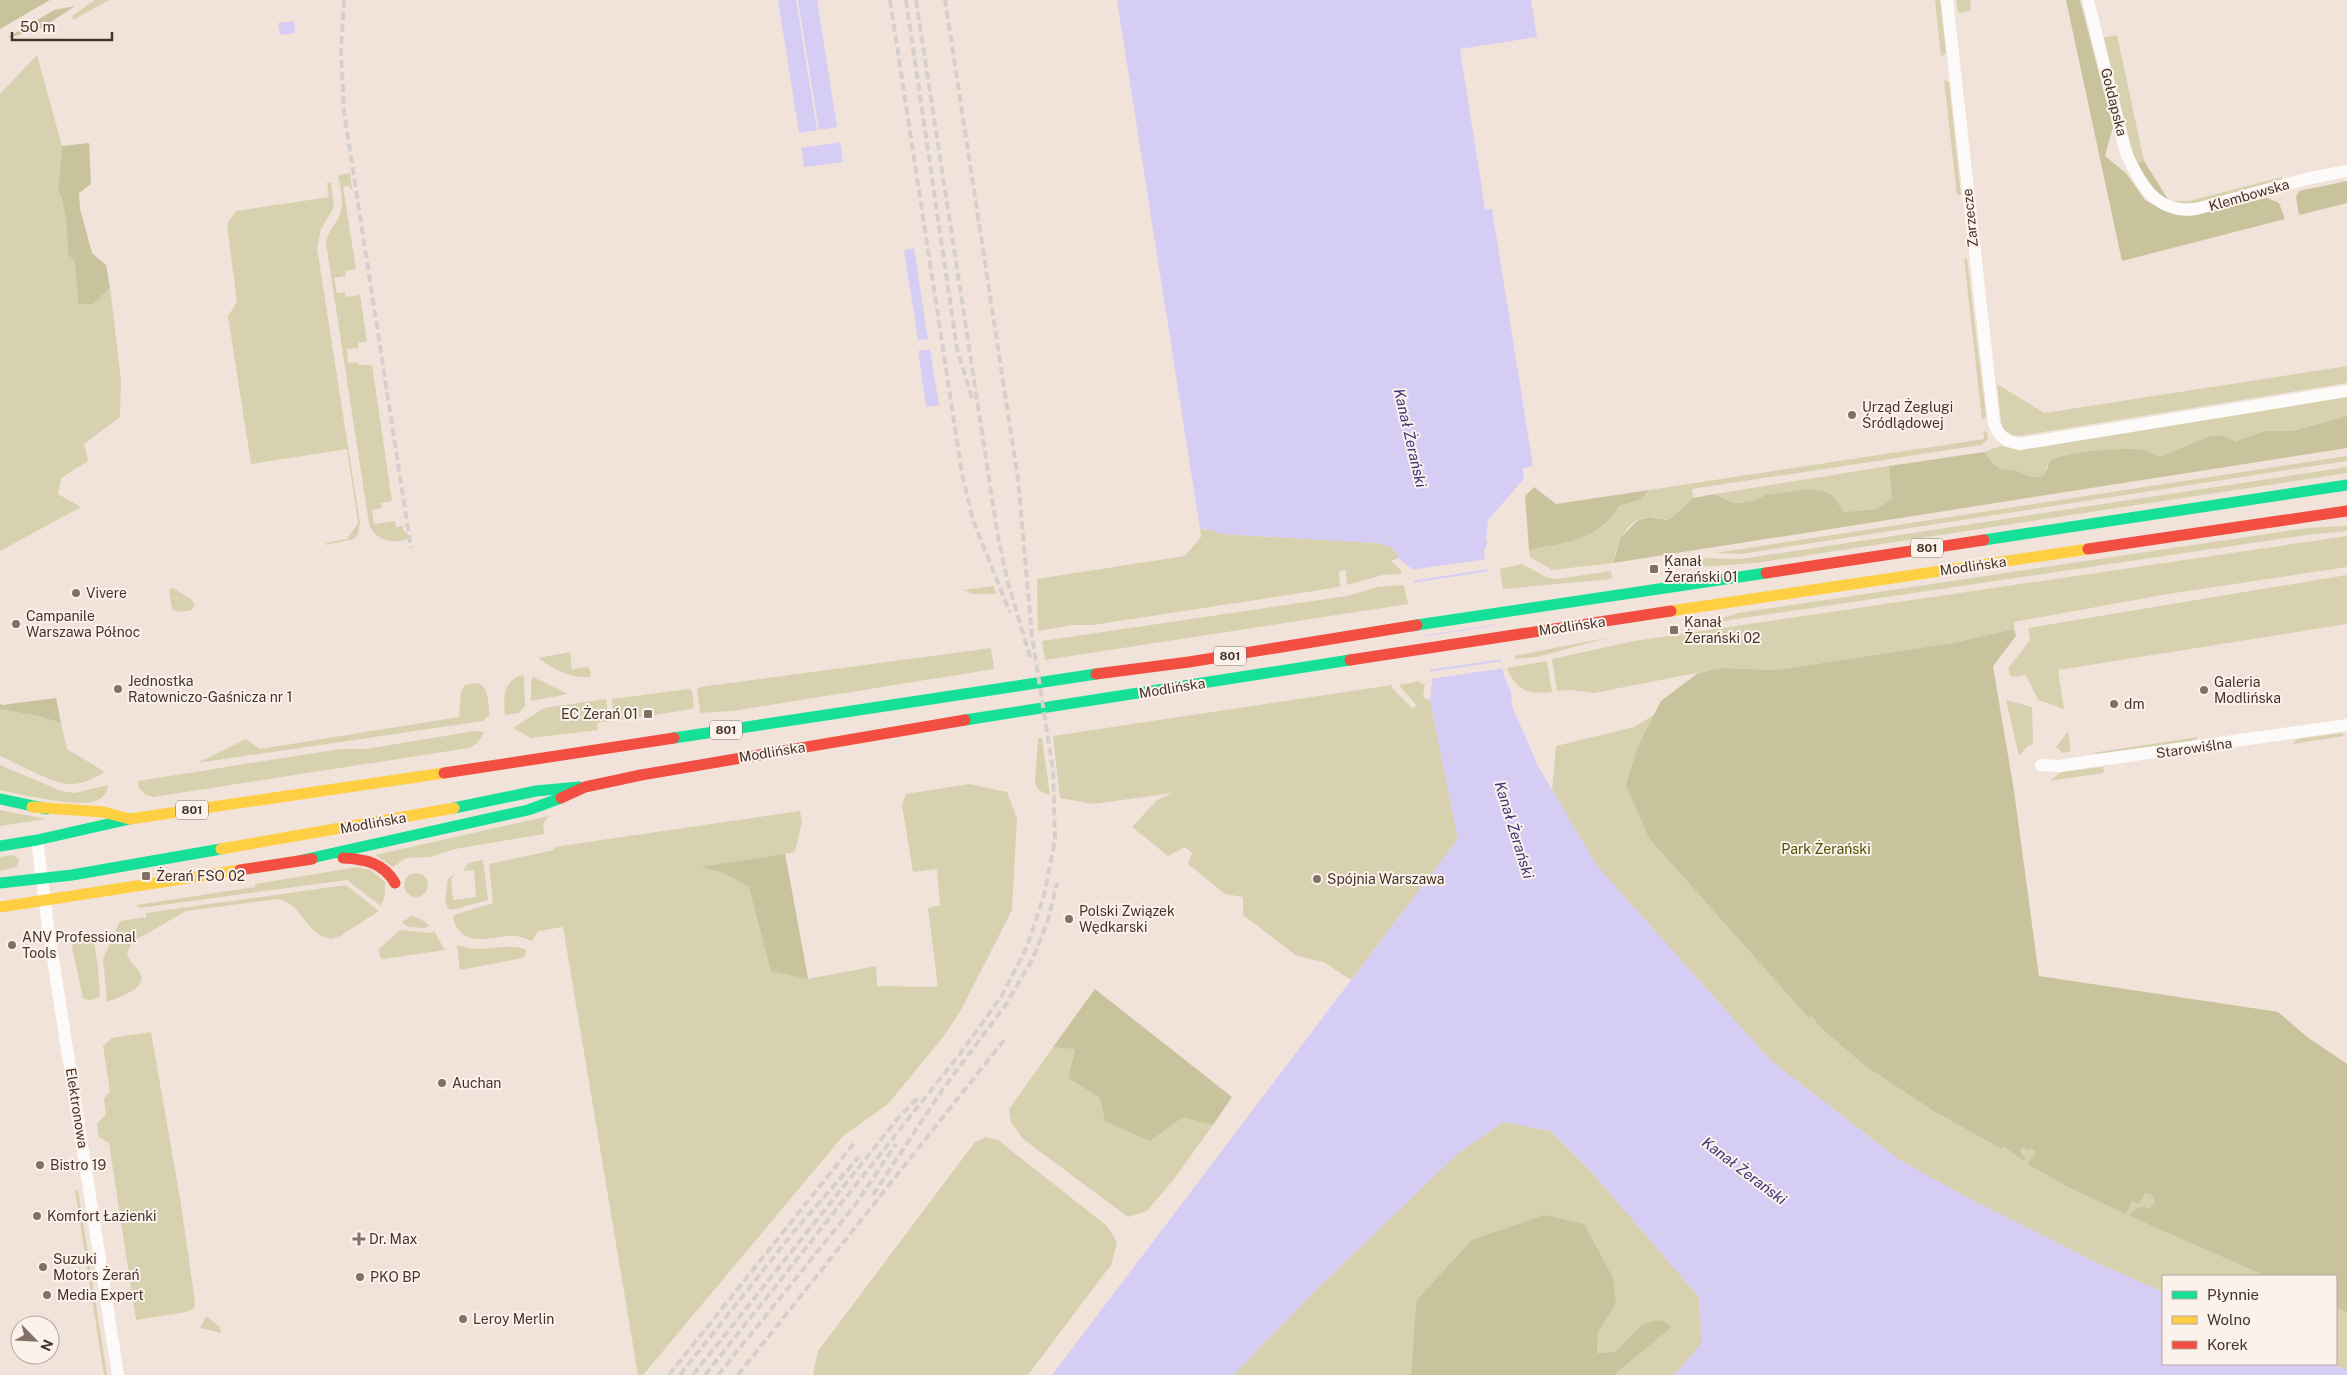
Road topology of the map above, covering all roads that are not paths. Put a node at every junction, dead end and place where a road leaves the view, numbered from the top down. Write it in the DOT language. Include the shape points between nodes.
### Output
graph roads {
  1 [pos="1947,0"];
  2 [pos="2088,0"];
  3 [pos="2347,171"];
  4 [pos="2153,197"];
  5 [pos="2347,390"];
  6 [pos="2347,485"];
  7 [pos="2347,511"];
  8 [pos="2347,726"];
  9 [pos="2041,765"];
  10 [pos="584,787"];
  11 [pos="0,801"];
  12 [pos="130,818"];
  13 [pos="37,840"];
  14 [pos="0,846"];
  15 [pos="298,861"];
  16 [pos="42,878"];
  17 [pos="0,883"];
  18 [pos="394,883"];
  19 [pos="0,907"];
  20 [pos="118,1375"];
  1 -- 5 [label="street, Zarzecze" via="1994,424 1998,434 2020,444"];
  2 -- 4 [label="street, Gołdapska" via="2126,153 2137,176"];
  3 -- 4 [label="street, Klembowska" via="2182,211"];
  6 -- 12 [label="main road, Modlińska / 801" via="1189,662"];
  7 -- 10 [label="main road, Modlińska / 801" via="1052,706 667,770"];
  8 -- 9 [label="street, Starowiślna" via="2060,766"];
  10 -- 15 [label="main road" via="528,810"];
  10 -- 16 [label="main road, Modlińska / 801" via="536,791 403,818"];
  11 -- 12 [label="main road"];
  12 -- 13 [label="main road, Modlińska / 801"];
  13 -- 14 [label="main road, Modlińska / 801"];
  13 -- 16 [label="street, Elektronowa"];
  15 -- 18 [label="main road" via="360,859 384,868"];
  15 -- 19 [label="main road"];
  16 -- 17 [label="main road, Modlińska / 801"];
  16 -- 20 [label="street, Elektronowa"];
}
